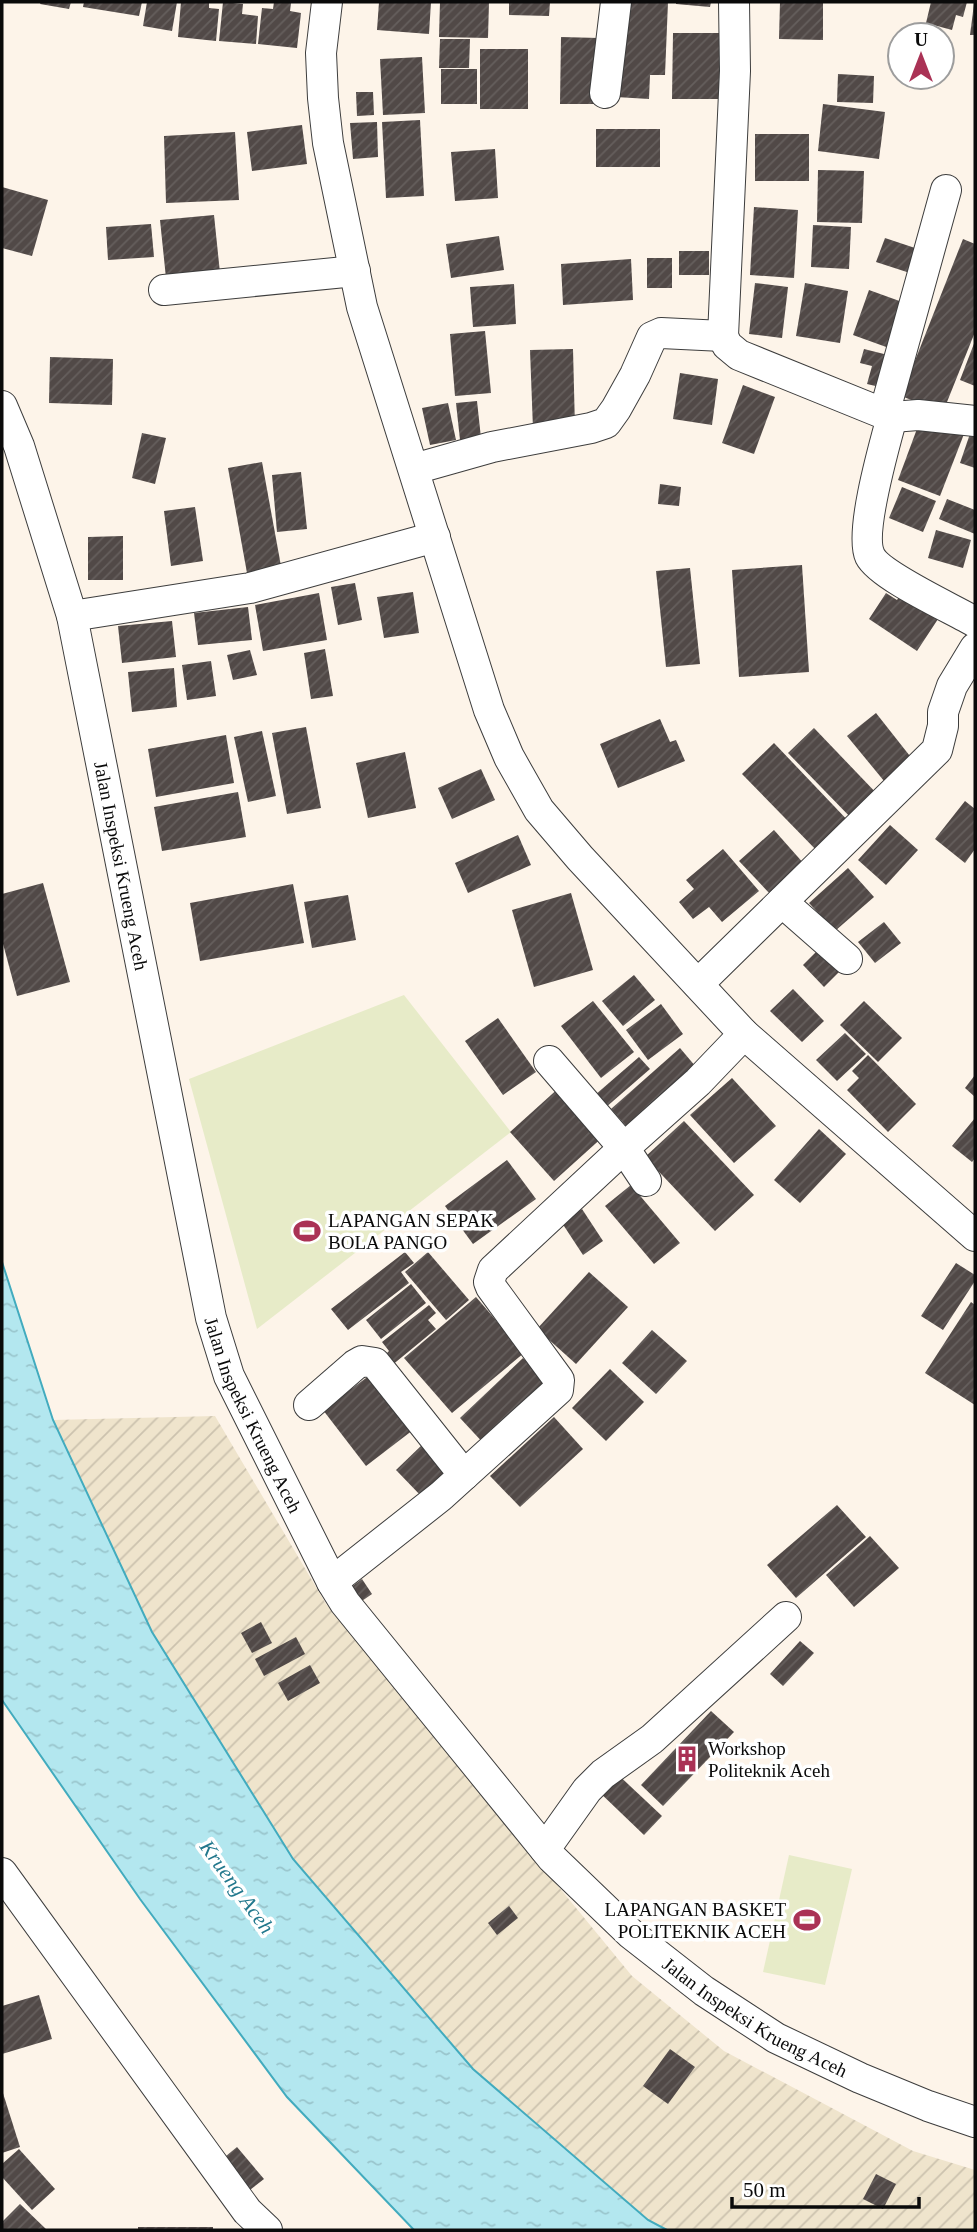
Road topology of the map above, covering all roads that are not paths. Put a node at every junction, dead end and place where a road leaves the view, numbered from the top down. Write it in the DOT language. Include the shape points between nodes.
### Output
graph roads {
  1 [pos="327,2"];
  2 [pos="615,2"];
  3 [pos="734,2"];
  4 [pos="605,93"];
  5 [pos="946,190"];
  6 [pos="355,271"];
  7 [pos="164,290"];
  8 [pos="723,335"];
  9 [pos="2,406"];
  10 [pos="888,415"];
  11 [pos="975,421"];
  12 [pos="414,468"];
  13 [pos="435,537"];
  14 [pos="72,617"];
  15 [pos="975,622"];
  16 [pos="975,648"];
  17 [pos="782,902"];
  18 [pos="847,959"];
  19 [pos="698,984"];
  20 [pos="744,1034"];
  21 [pos="549,1061"];
  22 [pos="624,1148"];
  23 [pos="646,1181"];
  24 [pos="975,1236"];
  25 [pos="309,1405"];
  26 [pos="464,1475"];
  27 [pos="332,1582"];
  28 [pos="786,1617"];
  29 [pos="545,1849"];
  30 [pos="2,1872"];
  31 [pos="975,2122"];
  32 [pos="267,2230"];
  1 -- 6 [label="street" via="321,53 323,98"];
  2 -- 4 [label="street"];
  3 -- 8 [label="street"];
  5 -- 10 [label="street"];
  6 -- 7 [label="street"];
  6 -- 12 [label="street" via="362,307"];
  8 -- 10 [label="street" via="740,355"];
  8 -- 12 [label="street" via="661,333 652,337 606,423"];
  9 -- 14 [label="street, Jalan Inspeksi Krueng Aceh" via="19,446"];
  10 -- 11 [label="street"];
  10 -- 15 [label="street" via="867,531 869,555 884,572"];
  12 -- 13 [label="street"];
  13 -- 14 [label="street" via="250,588"];
  13 -- 19 [label="street" via="489,710 539,810"];
  14 -- 27 [label="street, Jalan Inspeksi Krueng Aceh" via="211,1318 229,1376"];
  16 -- 17 [label="street" via="952,686 937,750"];
  17 -- 18 [label="street"];
  17 -- 19 [label="street"];
  19 -- 20 [label="street"];
  20 -- 22 [label="street"];
  20 -- 24 [label="street"];
  21 -- 22 [label="street"];
  22 -- 23 [label="street"];
  22 -- 26 [label="street" via="493,1270 491,1287 560,1384"];
  25 -- 26 [label="street" via="355,1365 375,1363"];
  26 -- 27 [label="street"];
  27 -- 29 [label="street, Jalan Inspeksi Krueng Aceh"];
  28 -- 29 [label="street" via="652,1740 603,1774"];
  29 -- 31 [label="street, Jalan Inspeksi Krueng Aceh" via="631,1934 704,1991 776,2038 860,2078"];
  30 -- 32 [label="street" via="247,2211"];
}
